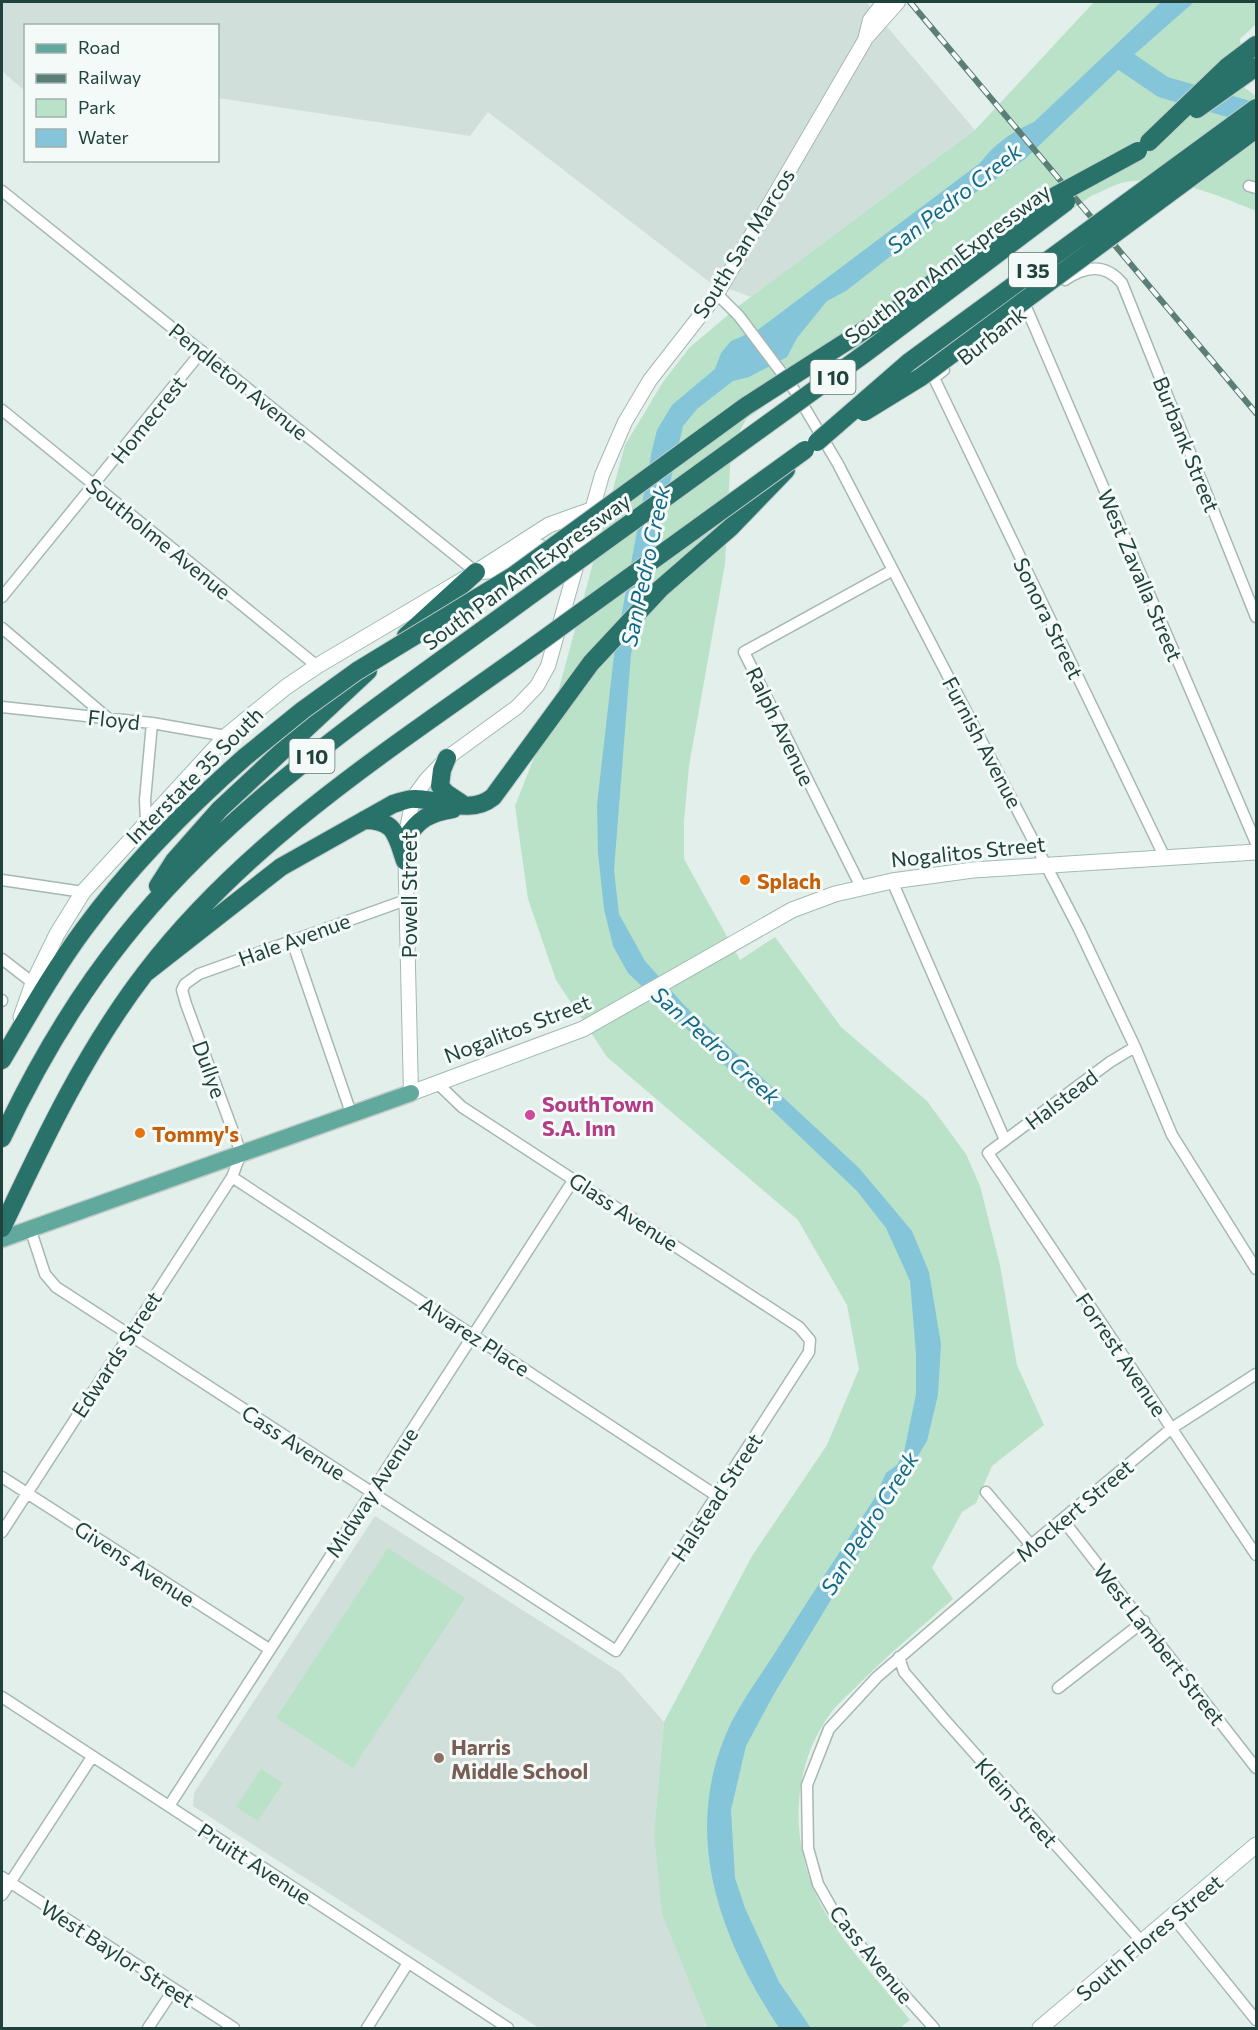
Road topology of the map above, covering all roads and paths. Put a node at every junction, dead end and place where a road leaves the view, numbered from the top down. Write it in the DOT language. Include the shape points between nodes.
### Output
graph roads {
  1 [pos="884,2"];
  2 [pos="898,2"];
  3 [pos="865,39"];
  4 [pos="1257,45"];
  5 [pos="1257,67"];
  6 [pos="1257,108"];
  7 [pos="1257,129"];
  8 [pos="1257,140"];
  9 [pos="1144,147"];
  10 [pos="2,191"];
  11 [pos="1113,272"];
  12 [pos="1045,285"];
  13 [pos="717,294"];
  14 [pos="1026,307"];
  15 [pos="202,351"];
  16 [pos="934,378"];
  17 [pos="2,410"];
  18 [pos="811,446"];
  19 [pos="94,485"];
  20 [pos="591,510"];
  21 [pos="893,570"];
  22 [pos="476,572"];
  23 [pos="2,597"];
  24 [pos="1257,618"];
  25 [pos="2,628"];
  26 [pos="317,666"];
  27 [pos="2,707"];
  28 [pos="110,719"];
  29 [pos="152,723"];
  30 [pos="226,736"];
  31 [pos="447,758"];
  32 [pos="413,798"];
  33 [pos="471,807"];
  34 [pos="364,820"];
  35 [pos="146,821"];
  36 [pos="405,840"];
  37 [pos="1257,843"];
  38 [pos="1257,852"];
  39 [pos="1165,858"];
  40 [pos="405,861"];
  41 [pos="1047,864"];
  42 [pos="2,880"];
  43 [pos="892,881"];
  44 [pos="861,887"];
  45 [pos="83,892"];
  46 [pos="406,900"];
  47 [pos="123,938"];
  48 [pos="292,941"];
  49 [pos="2,959"];
  50 [pos="147,972"];
  51 [pos="33,983"];
  52 [pos="184,984"];
  53 [pos="1135,1047"];
  54 [pos="2,1060"];
  55 [pos="438,1083"];
  56 [pos="411,1093"];
  57 [pos="351,1113"];
  58 [pos="2,1138"];
  59 [pos="1005,1140"];
  60 [pos="988,1153"];
  61 [pos="241,1154"];
  62 [pos="232,1177"];
  63 [pos="574,1179"];
  64 [pos="2,1228"];
  65 [pos="26,1230"];
  66 [pos="2,1239"];
  67 [pos="1257,1269"];
  68 [pos="128,1335"];
  69 [pos="473,1335"];
  70 [pos="810,1340"];
  71 [pos="1257,1374"];
  72 [pos="1172,1428"];
  73 [pos="2,1477"];
  74 [pos="371,1492"];
  75 [pos="987,1492"];
  76 [pos="26,1493"];
  77 [pos="717,1496"];
  78 [pos="1063,1520"];
  79 [pos="2,1532"];
  80 [pos="1031,1545"];
  81 [pos="1257,1555"];
  82 [pos="1144,1621"];
  83 [pos="269,1649"];
  84 [pos="616,1652"];
  85 [pos="899,1657"];
  86 [pos="1058,1689"];
  87 [pos="2,1697"];
  88 [pos="92,1757"];
  89 [pos="1257,1768"];
  90 [pos="169,1806"];
  91 [pos="1257,1845"];
  92 [pos="5,1880"];
  93 [pos="2,1895"];
  94 [pos="1173,1917"];
  95 [pos="1143,1943"];
  96 [pos="408,1963"];
  97 [pos="174,1989"];
  98 [pos="1257,2020"];
  99 [pos="148,2028"];
  100 [pos="234,2028"];
  101 [pos="367,2028"];
  102 [pos="508,2028"];
  103 [pos="934,2028"];
  104 [pos="1040,2028"];
  1 -- 3 [label="street, South San Marcos" via="870,20"];
  2 -- 3 [label="street, South San Marcos"];
  3 -- 13 [label="street, South San Marcos"];
  4 -- 9 [label="highway" via="1227,67"];
  5 -- 9 [label="highway, South Pan Am Expressway / I 10"];
  6 -- 18 [label="highway, I 35, bridge" via="909,362"];
  7 -- 12 [label="highway, I 10, bridge"];
  8 -- 12 [label="highway, bridge" via="1154,215"];
  9 -- 47 [label="highway, South Pan Am Expressway / I 10, bridge" via="303,763 199,855"];
  9 -- 54 [label="highway, bridge" via="1033,208 902,306 746,406 513,576 357,671 303,710 177,820 114,890 57,968"];
  10 -- 15 [label="street, Pendleton Avenue"];
  11 -- 14 [label="street, Burbank" via="1104,269 1075,273"];
  11 -- 24 [label="street, Burbank Street" via="1122,283"];
  12 -- 18 [label="highway, I 10, bridge" via="921,377"];
  13 -- 20 [label="street, South San Marcos" via="636,402 615,443"];
  13 -- 21 [label="street, Furnish Avenue" via="793,388"];
  14 -- 16 [label="street, Burbank"];
  14 -- 37 [label="street, West Zavalla Street"];
  15 -- 19 [label="street, Homecrest"];
  15 -- 22 [label="street, Pendleton Avenue"];
  16 -- 39 [label="street, Sonora Street"];
  17 -- 19 [label="street, Southolme Avenue"];
  18 -- 33 [label="highway, bridge" via="730,528 639,610 591,663 493,797"];
  18 -- 50 [label="highway, I 10, bridge" via="287,826 214,894"];
  19 -- 23 [label="street, Homecrest"];
  19 -- 26 [label="street, Southolme Avenue"];
  20 -- 22 [label="main road, Interstate 35 South" via="549,525"];
  20 -- 31 [label="street, Powell Street" via="548,666 537,686 517,707"];
  21 -- 41 [label="street, Furnish Avenue"];
  21 -- 44 [label="street, Ralph Avenue" via="744,652"];
  22 -- 26 [label="main road, Interstate 35 South"];
  22 -- 47 [label="highway" via="220,809 174,861"];
  25 -- 28 [label="street"];
  26 -- 30 [label="main road, Interstate 35 South"];
  27 -- 28 [label="street, Floyd"];
  28 -- 29 [label="street, Floyd"];
  29 -- 30 [label="street, Floyd"];
  29 -- 35 [label="street" via="144,800"];
  30 -- 35 [label="main road, Interstate 35 South"];
  31 -- 32 [label="street, Powell Street"];
  31 -- 33 [label="highway" via="440,786"];
  32 -- 33 [label="highway"];
  32 -- 34 [label="highway"];
  32 -- 36 [label="street, Powell Street"];
  33 -- 36 [label="highway" via="427,815"];
  34 -- 40 [label="highway" via="382,820 392,828"];
  34 -- 50 [label="highway" via="252,887"];
  35 -- 45 [label="main road, Interstate 35 South"];
  36 -- 40 [label="street, Powell Street"];
  38 -- 39 [label="main road, Nogalitos Street"];
  39 -- 41 [label="main road, Nogalitos Street"];
  40 -- 46 [label="street, Powell Street"];
  41 -- 43 [label="main road, Nogalitos Street"];
  41 -- 53 [label="street, Furnish Avenue"];
  42 -- 45 [label="street"];
  43 -- 44 [label="main road, Nogalitos Street"];
  43 -- 59 [label="street"];
  44 -- 55 [label="main road, Nogalitos Street" via="808,903 584,1029"];
  45 -- 51 [label="main road, Interstate 35 South"];
  46 -- 48 [label="street, Hale Avenue"];
  46 -- 56 [label="street, Powell Street"];
  47 -- 58 [label="highway, South Pan Am Expressway / I 10" via="56,1037"];
  48 -- 52 [label="street, Hale Avenue" via="199,974"];
  48 -- 57 [label="street"];
  49 -- 51 [label="street"];
  50 -- 64 [label="highway, I 10" via="77,1078"];
  51 -- 54 [label="main road, Interstate 35 South"];
  52 -- 61 [label="street, Dullye" via="186,1004"];
  53 -- 59 [label="street, Halstead"];
  53 -- 67 [label="street, Furnish Avenue" via="1182,1154"];
  55 -- 56 [label="main road, Nogalitos Street"];
  55 -- 63 [label="street, Glass Avenue" via="462,1107"];
  56 -- 57 [label="main road, Nogalitos Street"];
  57 -- 61 [label="main road, Nogalitos Street"];
  59 -- 60 [label="street, Halstead"];
  60 -- 72 [label="street, Forrest Avenue"];
  61 -- 62 [label="street, Edwards Street"];
  61 -- 65 [label="main road, Nogalitos Street"];
  62 -- 68 [label="street, Edwards Street"];
  62 -- 69 [label="street, Alvarez Place"];
  63 -- 69 [label="street, Midway Avenue"];
  63 -- 70 [label="street, Glass Avenue" via="799,1327"];
  65 -- 66 [label="main road, Nogalitos Street"];
  65 -- 68 [label="street, Cass Avenue" via="45,1274 56,1287"];
  68 -- 74 [label="street, Cass Avenue"];
  68 -- 76 [label="street, Edwards Street"];
  69 -- 74 [label="street, Midway Avenue"];
  69 -- 77 [label="street, Alvarez Place"];
  70 -- 77 [label="street, Halstead Street" via="809,1352"];
  71 -- 72 [label="street, Mockert Street"];
  72 -- 78 [label="street, Mockert Street"];
  72 -- 81 [label="street, Forrest Avenue"];
  73 -- 76 [label="street, Givens Avenue"];
  74 -- 83 [label="street, Midway Avenue"];
  74 -- 84 [label="street, Cass Avenue"];
  75 -- 80 [label="street"];
  76 -- 79 [label="street, Edwards Street"];
  76 -- 83 [label="street, Givens Avenue"];
  77 -- 84 [label="street, Halstead Street"];
  78 -- 80 [label="street, Mockert Street"];
  78 -- 82 [label="street, West Lambert Street"];
  80 -- 85 [label="street, Mockert Street"];
  82 -- 86 [label="street"];
  82 -- 89 [label="street, West Lambert Street"];
  83 -- 90 [label="street, Midway Avenue"];
  85 -- 95 [label="street, Klein Street" via="910,1680"];
  85 -- 103 [label="street, Cass Avenue" via="840,1714 825,1738 807,1785 808,1848 819,1884 840,1923"];
  87 -- 88 [label="street, Pruitt Avenue"];
  88 -- 90 [label="street, Pruitt Avenue"];
  88 -- 92 [label="street"];
  90 -- 96 [label="street, Pruitt Avenue"];
  91 -- 94 [label="main road, South Flores Street"];
  92 -- 93 [label="street"];
  92 -- 97 [label="street, West Baylor Street"];
  94 -- 95 [label="main road, South Flores Street"];
  94 -- 98 [label="street"];
  95 -- 104 [label="main road, South Flores Street"];
  96 -- 101 [label="street"];
  96 -- 102 [label="street, Pruitt Avenue"];
  97 -- 99 [label="street"];
  97 -- 100 [label="street, West Baylor Street"];
}
